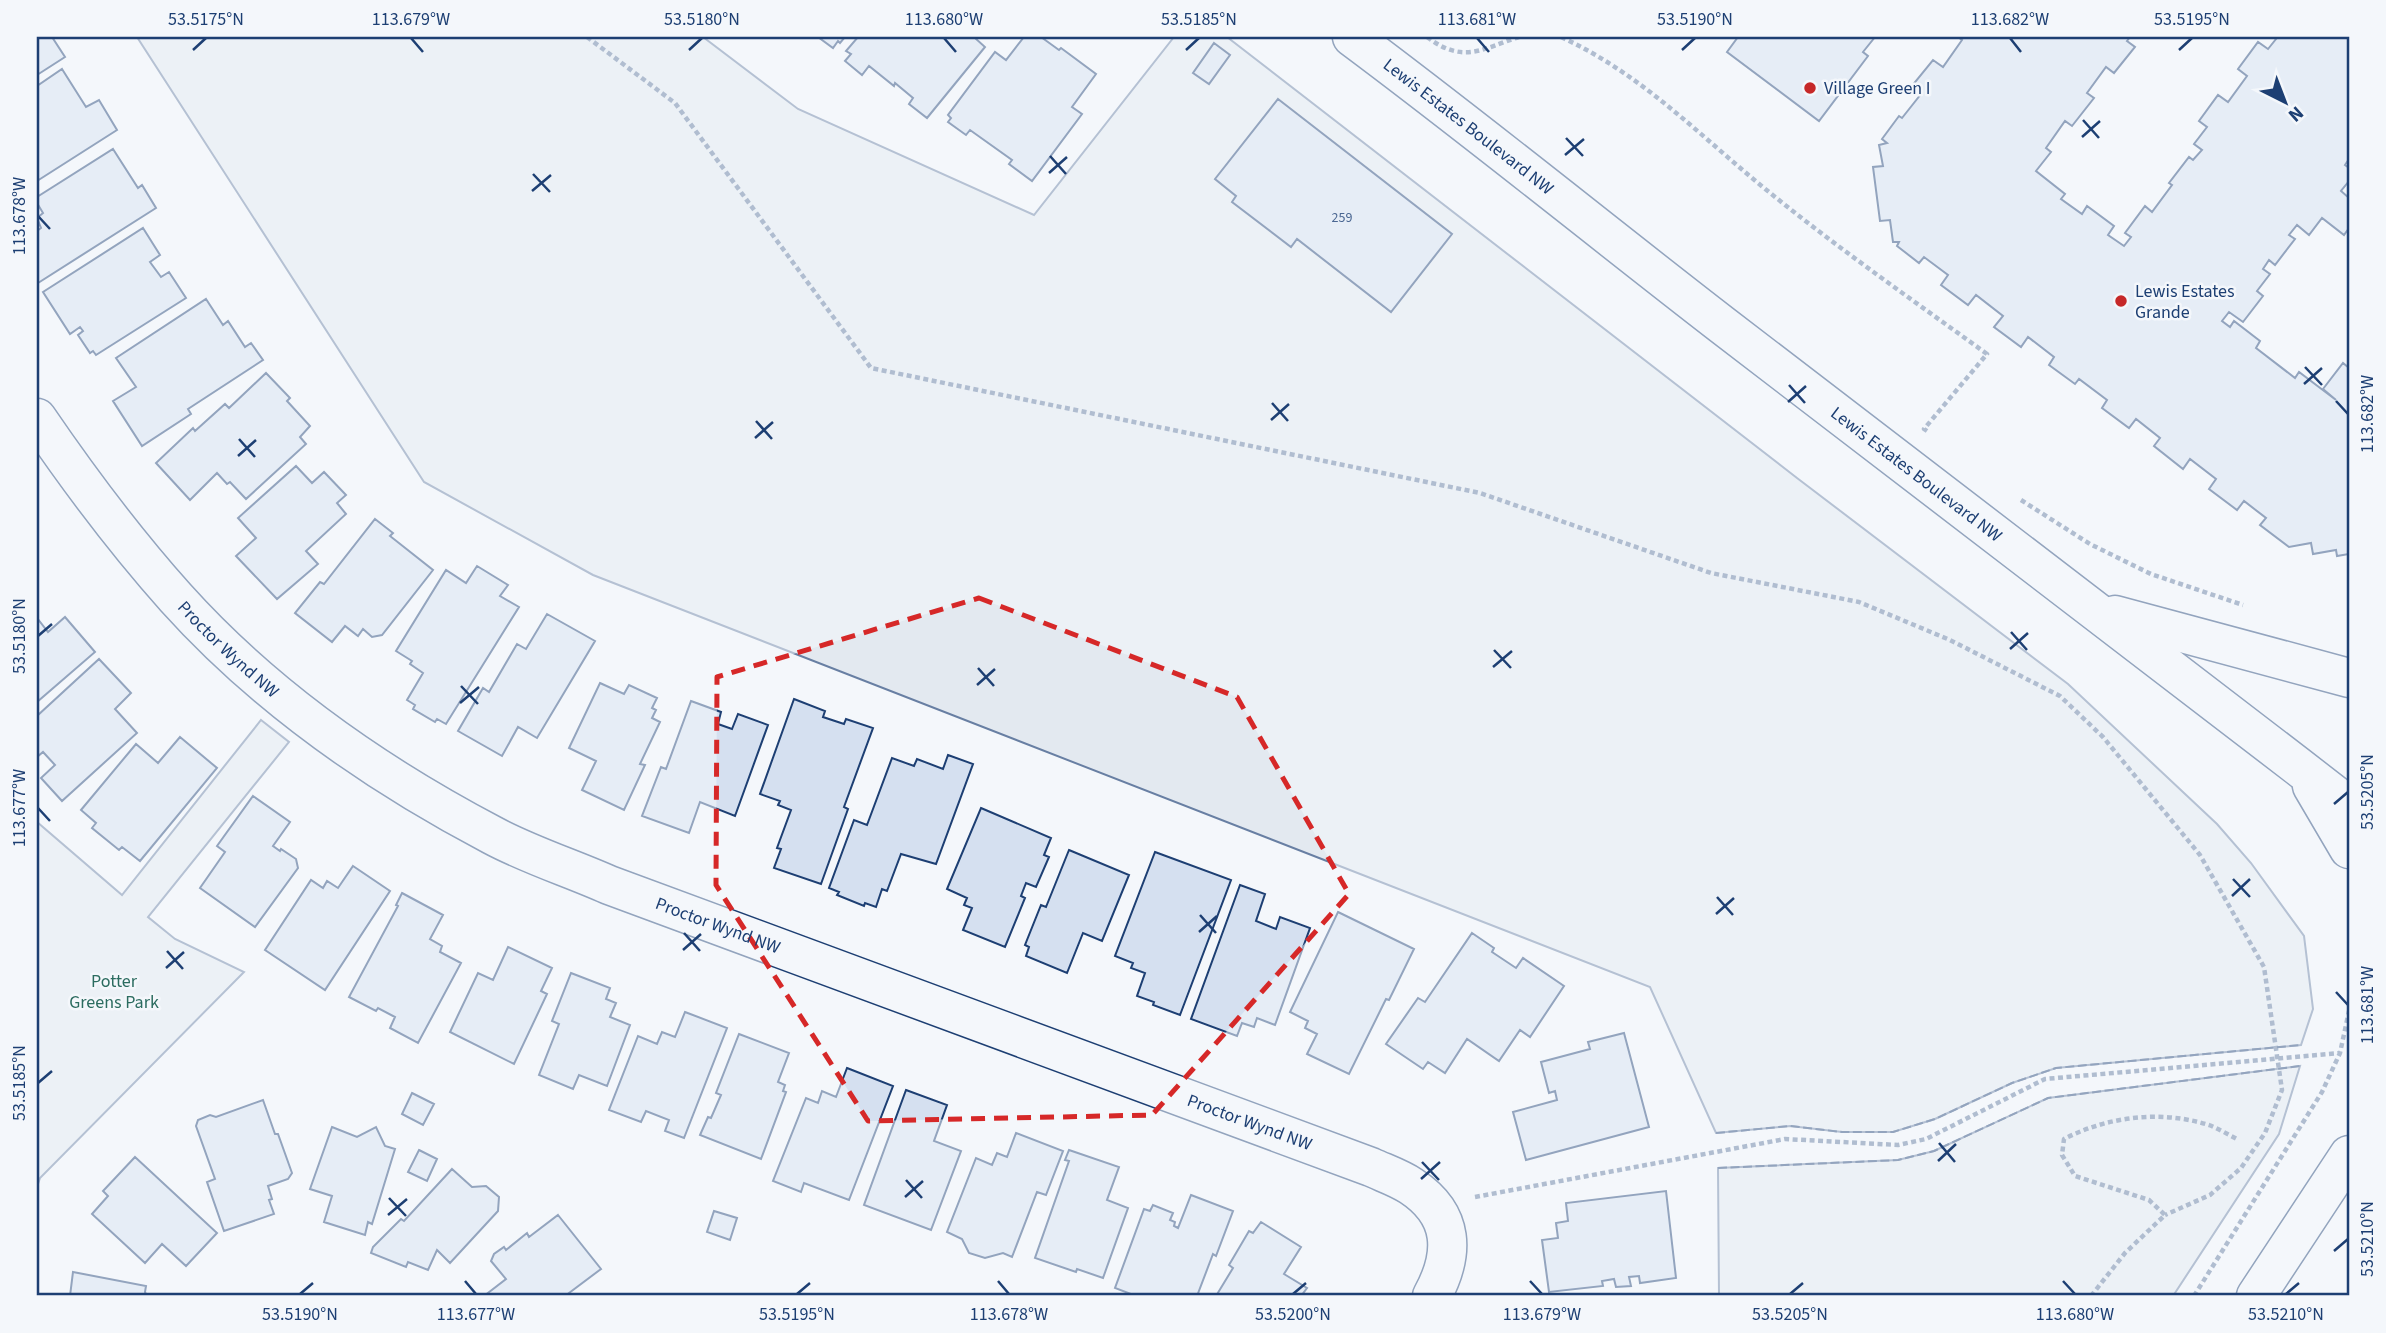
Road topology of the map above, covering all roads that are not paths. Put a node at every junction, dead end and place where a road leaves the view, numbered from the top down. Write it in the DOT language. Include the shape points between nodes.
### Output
graph roads {
  1 [pos="1352,37"];
  2 [pos="37,418"];
  3 [pos="2091,609"];
  4 [pos="2349,678"];
  5 [pos="2302,769"];
  6 [pos="2349,806"];
  7 [pos="2349,849"];
  8 [pos="2349,1155"];
  9 [pos="1432,1296"];
  10 [pos="2256,1296"];
  1 -- 3 [label="main road, Lewis Estates Boulevard NW"];
  2 -- 9 [label="main road, Proctor Wynd NW" via="131,545 236,658 341,743 414,792 495,837 609,885 1371,1167 1410,1186 1433,1205 1444,1224 1448,1252 1444,1274"];
  3 -- 4 [label="main road"];
  3 -- 5 [label="main road, Lewis Estates Boulevard NW"];
  5 -- 6 [label="main road, Lewis Estates Boulevard NW"];
  5 -- 7 [label="main road"];
  8 -- 10 [label="main road"];
}
